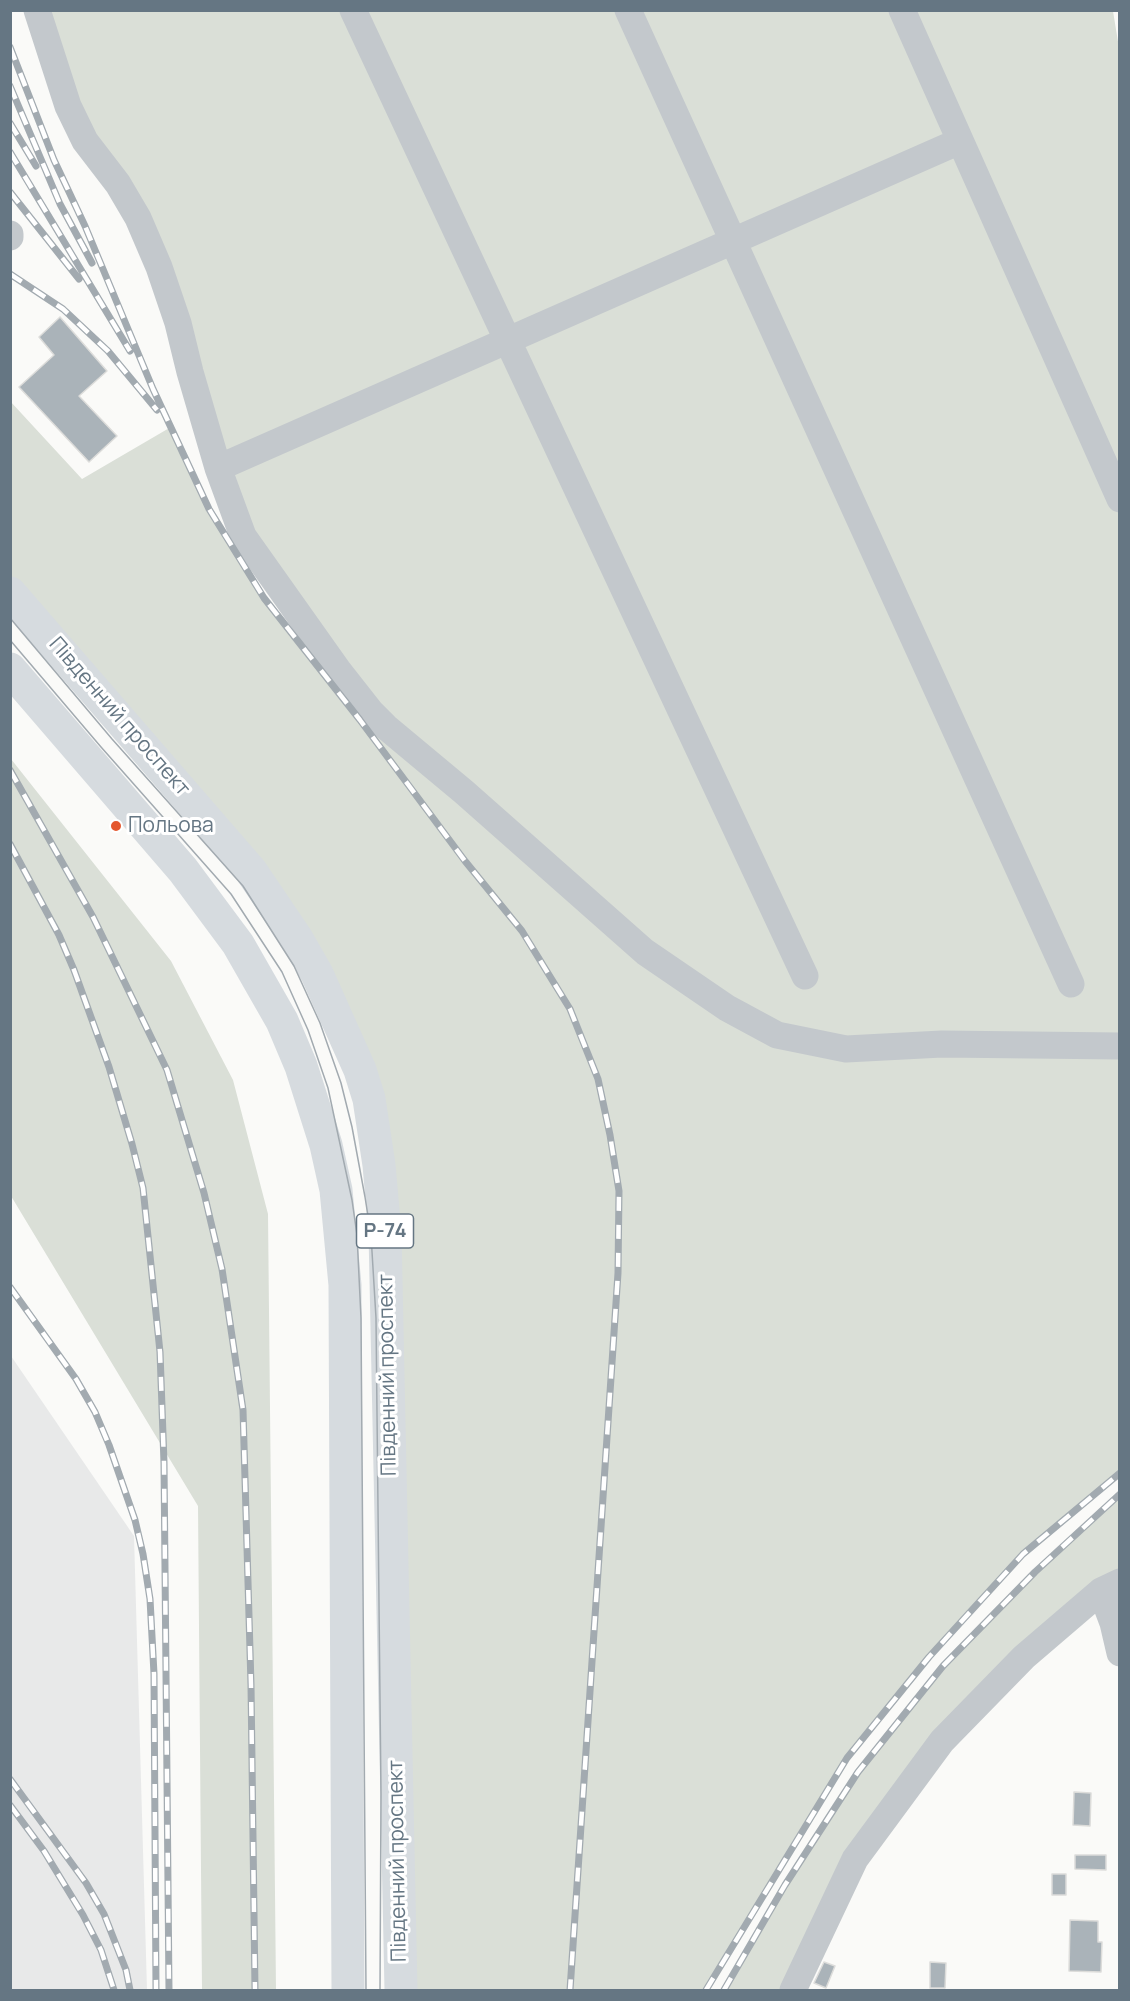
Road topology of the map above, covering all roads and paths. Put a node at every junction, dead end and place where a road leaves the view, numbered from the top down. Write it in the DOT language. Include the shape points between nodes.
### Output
graph roads {
  1 [pos="36,10"];
  2 [pos="353,10"];
  3 [pos="628,10"];
  4 [pos="902,10"];
  5 [pos="960,141"];
  6 [pos="734,241"];
  7 [pos="508,340"];
  8 [pos="218,468"];
  9 [pos="1119,499"];
  10 [pos="10,592"];
  11 [pos="10,669"];
  12 [pos="805,976"];
  13 [pos="1071,984"];
  14 [pos="1119,1046"];
  15 [pos="1110,1586"];
  16 [pos="1119,1653"];
  17 [pos="348,1990"];
  18 [pos="401,1990"];
  19 [pos="794,1990"];
  1 -- 8 [label="street" via="68,106 85,141 138,218 159,267"];
  2 -- 7 [label="street"];
  3 -- 6 [label="street"];
  4 -- 5 [label="street"];
  5 -- 6 [label="street"];
  5 -- 9 [label="street"];
  6 -- 7 [label="street"];
  6 -- 13 [label="street"];
  7 -- 8 [label="street"];
  7 -- 12 [label="street"];
  8 -- 14 [label="street" via="243,536 371,712 645,952 726,1008 777,1035 846,1048 942,1044"];
  10 -- 18 [label="main road, Південний проспект / Р-74" via="251,871 317,974 369,1099 385,1233"];
  11 -- 17 [label="main road, Південний проспект / Р-74" via="183,870 238,944 282,1021 326,1144 336,1190 345,1285"];
  15 -- 16 [label="street"];
  15 -- 19 [label="street" via="1023,1657 942,1741 855,1859"];
}
